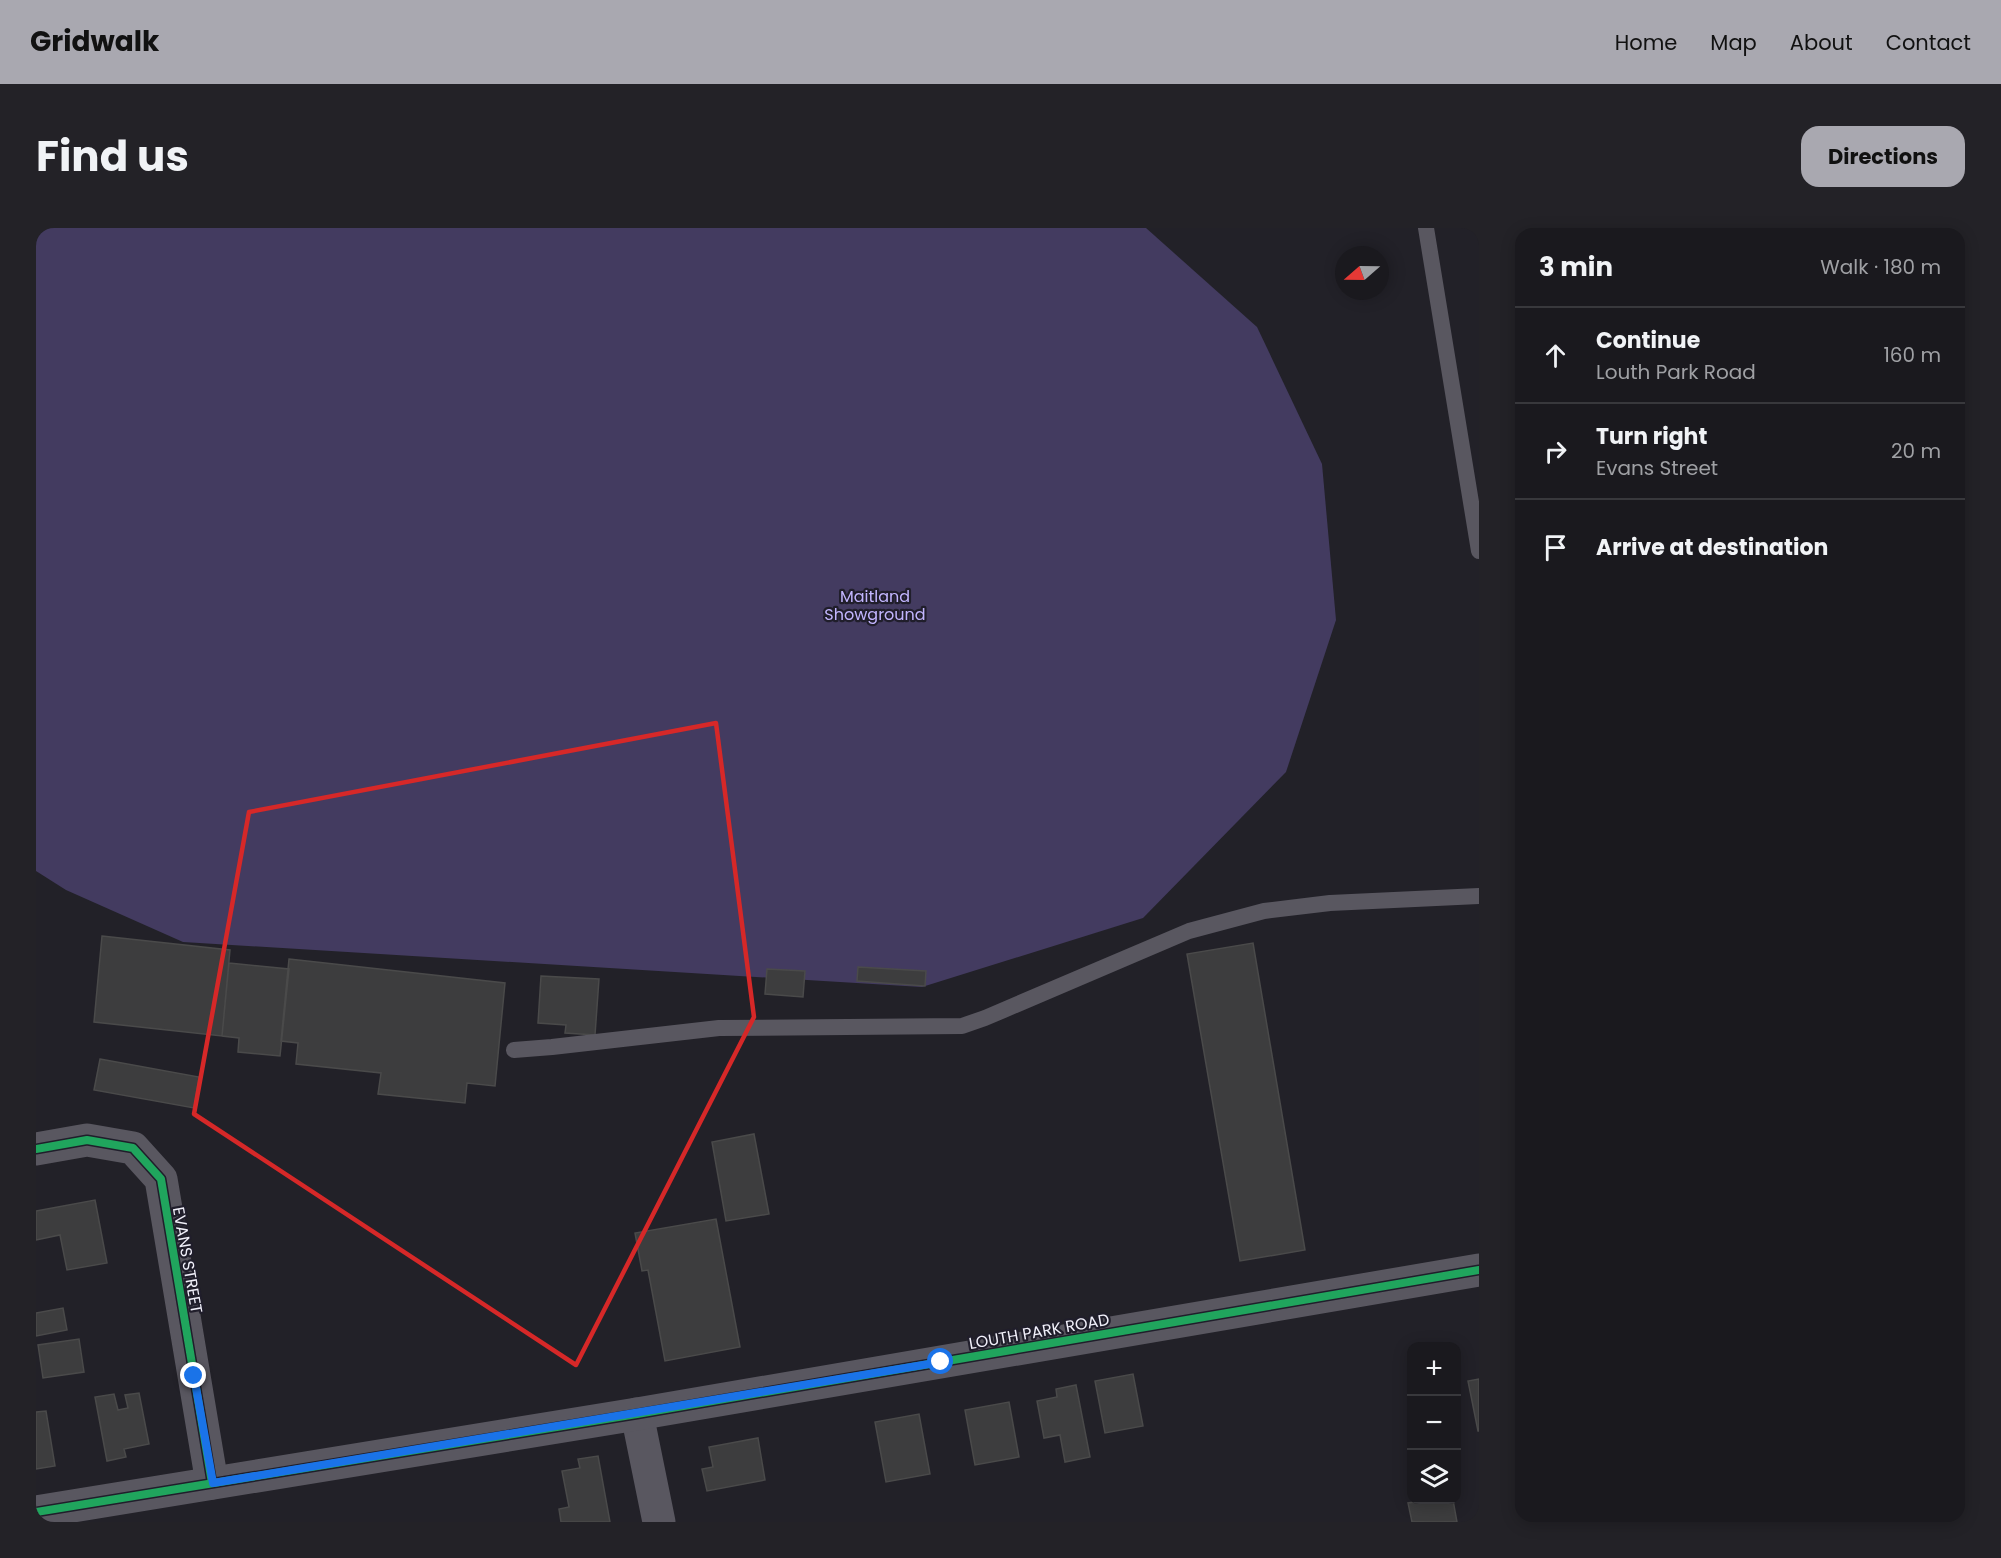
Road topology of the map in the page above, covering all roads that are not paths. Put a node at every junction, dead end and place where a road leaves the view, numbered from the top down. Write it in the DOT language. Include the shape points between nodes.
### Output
graph roads {
  1 [pos="1426,228"];
  2 [pos="1479,551"];
  3 [pos="1479,896"];
  4 [pos="514,1050"];
  5 [pos="36,1149"];
  6 [pos="1479,1270"];
  7 [pos="637,1414"];
  8 [pos="213,1483"];
  9 [pos="36,1512"];
  10 [pos="659,1522"];
  1 -- 2 [label="lane"];
  3 -- 4 [label="lane" via="1330,903 1264,911 1189,931 962,1026 719,1028"];
  5 -- 8 [label="street, EVANS STREET" via="87,1140 134,1148 161,1179"];
  6 -- 7 [label="street, LOUTH PARK ROAD"];
  7 -- 8 [label="street, LOUTH PARK ROAD"];
  7 -- 10 [label="street"];
  8 -- 9 [label="street, LOUTH PARK ROAD"];
}
